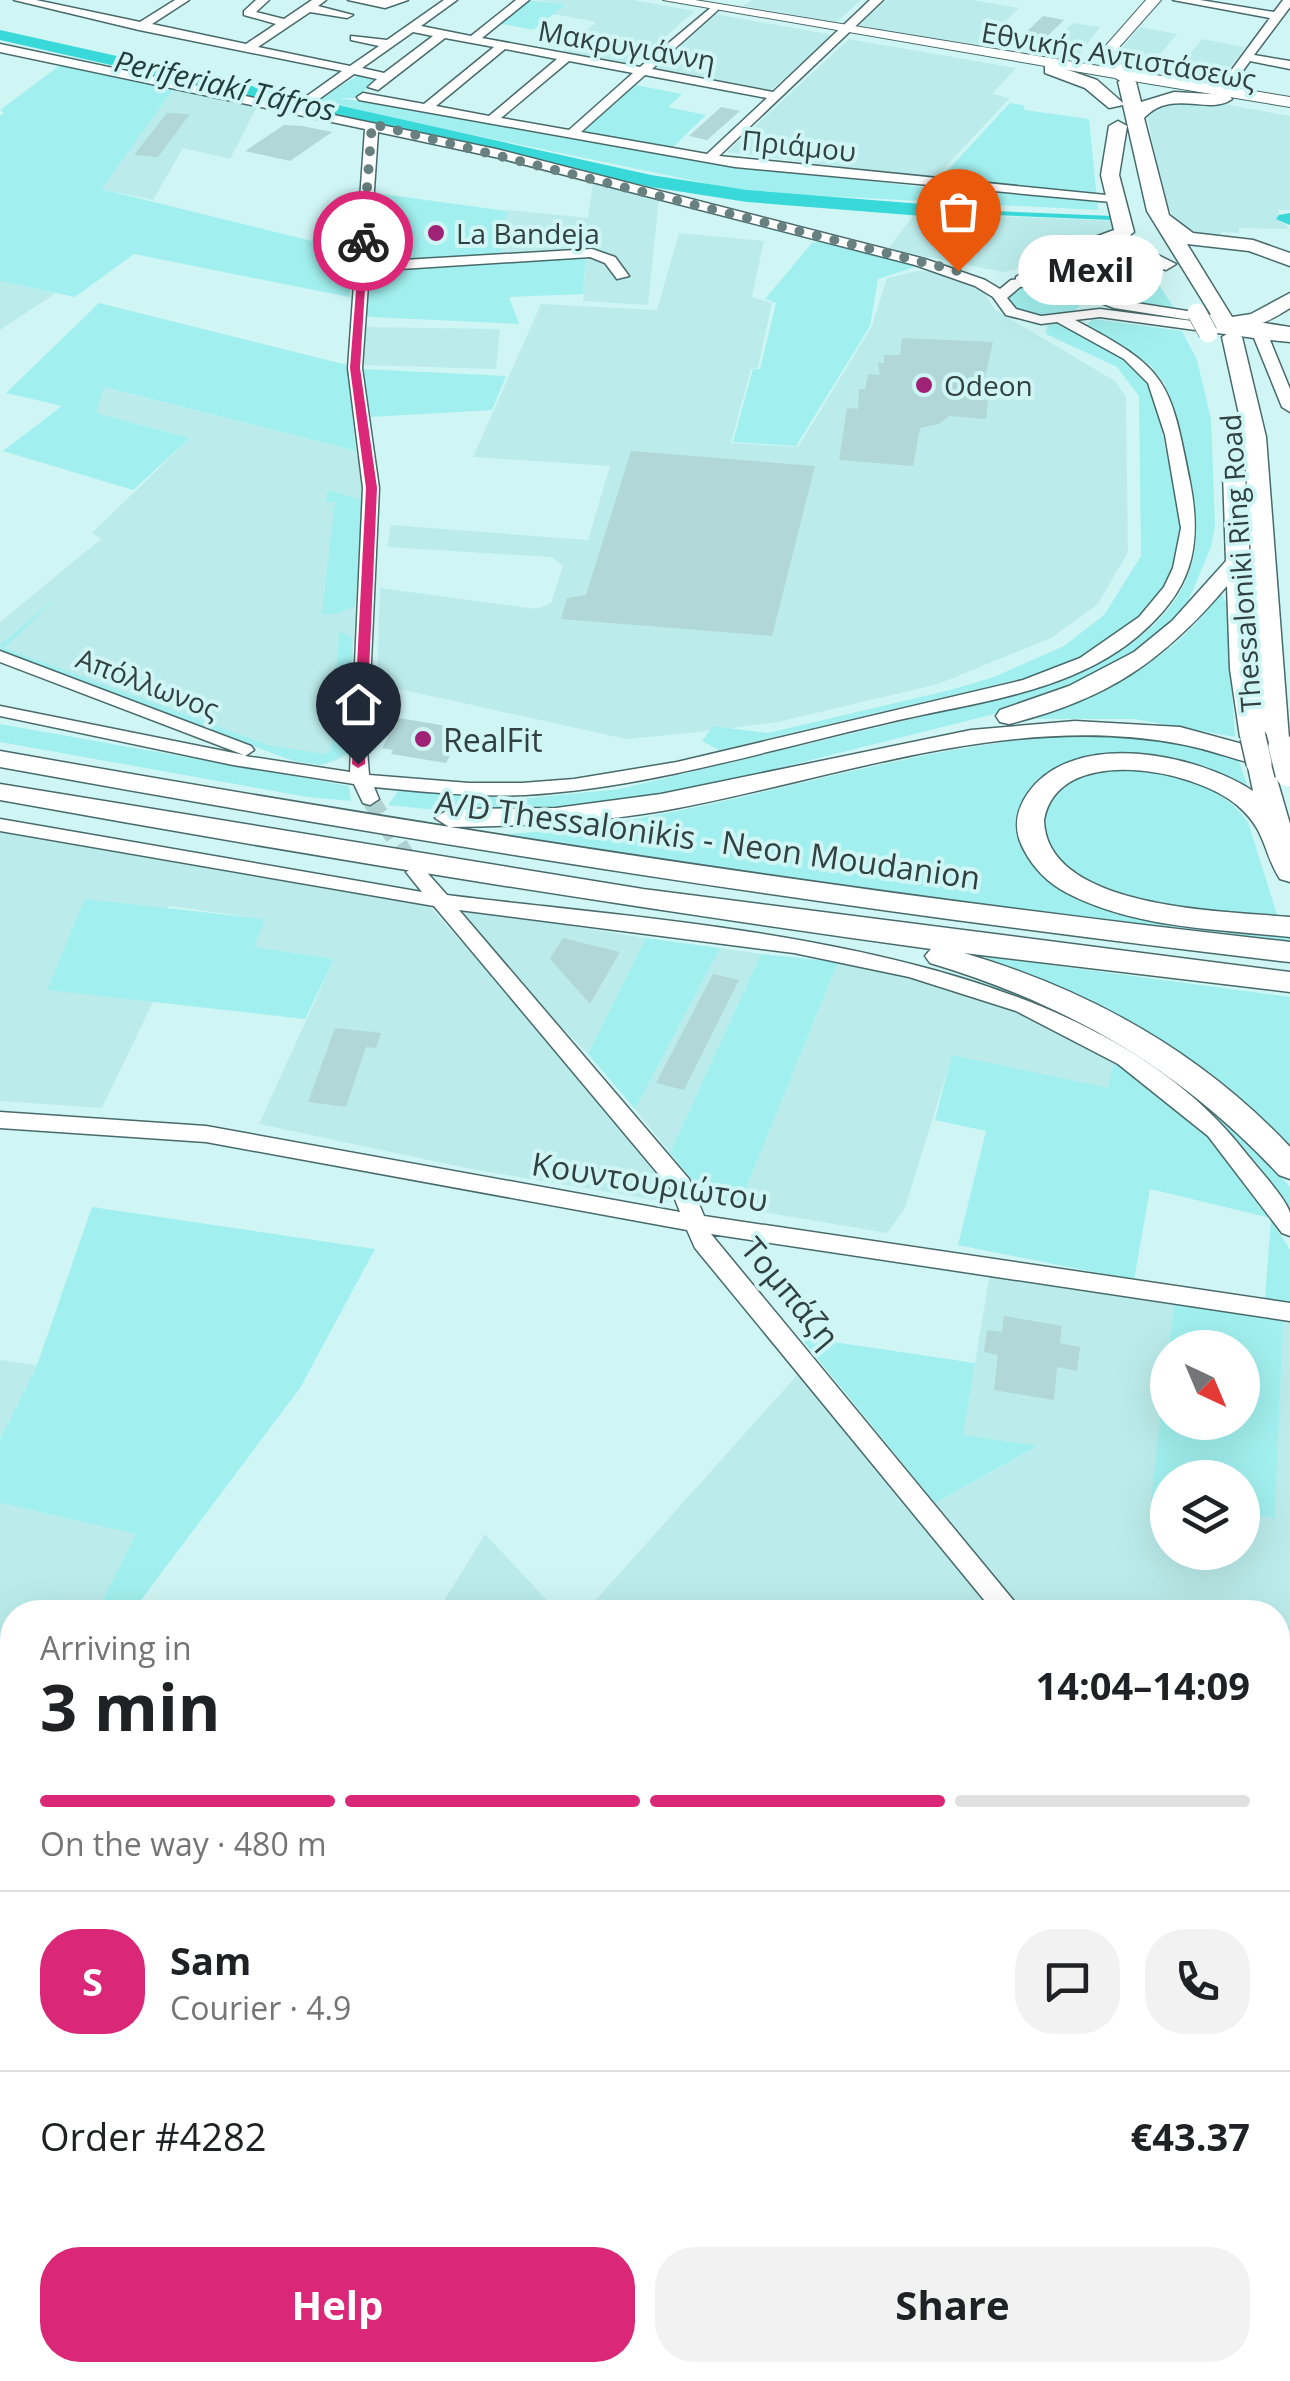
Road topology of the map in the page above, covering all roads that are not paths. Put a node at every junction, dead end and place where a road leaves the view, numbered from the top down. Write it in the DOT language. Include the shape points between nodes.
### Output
graph roads {
  1 [pos="20,0"];
  2 [pos="263,0"];
  3 [pos="354,0"];
  4 [pos="402,0"];
  5 [pos="451,0"];
  6 [pos="523,0"];
  7 [pos="670,0"];
  8 [pos="877,0"];
  9 [pos="1138,0"];
  10 [pos="1154,0"];
  11 [pos="1179,0"];
  12 [pos="1289,0"];
  13 [pos="178,1"];
  14 [pos="314,4"];
  15 [pos="714,8"];
  16 [pos="347,15"];
  17 [pos="1275,18"];
  18 [pos="286,22"];
  19 [pos="1290,22"];
  20 [pos="139,27"];
  21 [pos="411,28"];
  22 [pos="846,30"];
  23 [pos="442,34"];
  24 [pos="355,38"];
  25 [pos="472,41"];
  26 [pos="390,44"];
  27 [pos="0,48"];
  28 [pos="500,48"];
  29 [pos="245,50"];
  30 [pos="1093,53"];
  31 [pos="1246,57"];
  32 [pos="564,59"];
  33 [pos="1290,65"];
  34 [pos="1056,66"];
  35 [pos="351,72"];
  36 [pos="638,72"];
  37 [pos="1114,76"];
  38 [pos="386,77"];
  39 [pos="1222,95"];
  40 [pos="777,96"];
  41 [pos="1290,102"];
  42 [pos="1115,104"];
  43 [pos="298,108"];
  44 [pos="425,109"];
  45 [pos="1290,110"];
  46 [pos="490,121"];
  47 [pos="1126,122"];
  48 [pos="372,124"];
  49 [pos="570,135"];
  50 [pos="709,159"];
  51 [pos="1106,199"];
  52 [pos="1159,216"];
  53 [pos="1290,260"];
  54 [pos="1166,264"];
  55 [pos="363,267"];
  56 [pos="935,269"];
  57 [pos="1194,273"];
  58 [pos="1290,273"];
  59 [pos="622,276"];
  60 [pos="1023,281"];
  61 [pos="1000,295"];
  62 [pos="1081,298"];
  63 [pos="1290,299"];
  64 [pos="1290,316"];
  65 [pos="1062,319"];
  66 [pos="1218,324"];
  67 [pos="1261,326"];
  68 [pos="1290,330"];
  69 [pos="1290,338"];
  70 [pos="1290,407"];
  71 [pos="1250,568"];
  72 [pos="1290,643"];
  73 [pos="0,656"];
  74 [pos="0,711"];
  75 [pos="954,737"];
  76 [pos="0,760"];
  77 [pos="1277,761"];
  78 [pos="274,766"];
  79 [pos="360,778"];
  80 [pos="0,792"];
  81 [pos="370,799"];
  82 [pos="348,820"];
  83 [pos="0,825"];
  84 [pos="1278,838"];
  85 [pos="416,872"];
  86 [pos="1290,873"];
  87 [pos="437,901"];
  88 [pos="825,924"];
  89 [pos="1290,927"];
  90 [pos="1290,952"];
  91 [pos="1290,982"];
  92 [pos="0,1120"];
  93 [pos="1290,1167"];
  94 [pos="693,1220"];
  95 [pos="1290,1227"];
  96 [pos="1290,1312"];
  97 [pos="1000,1600"];
  1 -- 20 [label="street"];
  2 -- 18 [label="street" via="248,14"];
  3 -- 4 [label="street" via="385,6"];
  5 -- 21 [label="street"];
  6 -- 25 [label="street"];
  7 -- 15 [label="main road, Εθνικής Αντιστάσεως"];
  8 -- 22 [label="street"];
  9 -- 30 [label="main road"];
  10 -- 37 [label="main road" via="1107,53"];
  11 -- 17 [label="street"];
  12 -- 17 [label="street"];
  13 -- 20 [label="street"];
  14 -- 16 [label="street"];
  14 -- 18 [label="street"];
  15 -- 22 [label="main road, Εθνικής Αντιστάσεως"];
  15 -- 36 [label="street"];
  17 -- 19 [label="street"];
  17 -- 31 [label="street"];
  18 -- 29 [label="street"];
  20 -- 29 [label="street"];
  21 -- 23 [label="street, Μακρυγιάννη"];
  21 -- 26 [label="street"];
  22 -- 34 [label="main road, Εθνικής Αντιστάσεως"];
  22 -- 40 [label="street"];
  23 -- 25 [label="street, Μακρυγιάννη"];
  23 -- 38 [label="street"];
  24 -- 26 [label="street"];
  25 -- 28 [label="street, Μακρυγιάννη"];
  26 -- 35 [label="street"];
  27 -- 43 [label="street"];
  28 -- 32 [label="street, Μακρυγιάννη"];
  28 -- 44 [label="street"];
  29 -- 35 [label="street"];
  30 -- 34 [label="main road"];
  30 -- 37 [label="main road"];
  31 -- 33 [label="street"];
  31 -- 39 [label="street"];
  32 -- 36 [label="street, Μακρυγιάννη"];
  32 -- 46 [label="street"];
  34 -- 37 [label="main road, Εθνικής Αντιστάσεως"];
  34 -- 42 [label="highway"];
  35 -- 38 [label="street"];
  35 -- 43 [label="street"];
  36 -- 40 [label="street, Μακρυγιάννη"];
  36 -- 49 [label="street"];
  37 -- 39 [label="main road, Εθνικής Αντιστάσεως"];
  37 -- 42 [label="highway"];
  37 -- 47 [label="highway"];
  38 -- 44 [label="street, Πριάμου" via="363,97"];
  39 -- 41 [label="main road, Εθνικής Αντιστάσεως"];
  39 -- 45 [label="main road, Εθνικής Αντιστάσεως"];
  39 -- 47 [label="highway" via="1164,100"];
  40 -- 50 [label="street"];
  42 -- 47 [label="highway"];
  43 -- 48 [label="street"];
  44 -- 46 [label="street, Πριάμου"];
  46 -- 49 [label="street, Πριάμου"];
  47 -- 52 [label="highway, Thessaloniki Ring Road"];
  47 -- 54 [label="highway, Thessaloniki Ring Road" via="1131,196"];
  47 -- 60 [label="highway" via="1110,175 1124,232 1059,257"];
  48 -- 55 [label="street"];
  48 -- 56 [label="street"];
  49 -- 50 [label="street, Πριάμου"];
  50 -- 51 [label="street, Πριάμου"];
  52 -- 53 [label="highway" via="1188,238 1253,246"];
  52 -- 57 [label="highway, Thessaloniki Ring Road"];
  54 -- 62 [label="highway" via="1129,251 1092,254 1064,266"];
  54 -- 66 [label="highway, Thessaloniki Ring Road"];
  55 -- 59 [label="street" via="592,253 610,260"];
  55 -- 79 [label="street" via="355,368 372,488"];
  56 -- 60 [label="street"];
  56 -- 61 [label="street"];
  57 -- 58 [label="highway" via="1201,254 1222,248 1260,255"];
  57 -- 66 [label="highway, Thessaloniki Ring Road"];
  60 -- 61 [label="street"];
  60 -- 62 [label="street"];
  61 -- 65 [label="street" via="1016,314"];
  62 -- 65 [label="street"];
  62 -- 66 [label="street"];
  62 -- 67 [label="street"];
  63 -- 67 [label="highway"];
  64 -- 67 [label="highway"];
  65 -- 79 [label="street" via="1130,357 1154,380 1190,522 1182,573 1142,623 1111,648 998,690 608,782 470,789"];
  66 -- 67 [label="highway"];
  66 -- 71 [label="highway, Thessaloniki Ring Road" via="1254,427"];
  67 -- 68 [label="street"];
  67 -- 69 [label="street"];
  67 -- 70 [label="street"];
  71 -- 72 [label="highway"];
  71 -- 75 [label="highway" via="1216,578 1185,622 1129,666 1072,696"];
  71 -- 77 [label="highway, Thessaloniki Ring Road"];
  73 -- 78 [label="street, Απόλλωνος"];
  74 -- 78 [label="street"];
  75 -- 77 [label="highway" via="1068,726 1153,728"];
  75 -- 82 [label="highway" via="594,814"];
  76 -- 82 [label="highway, A/D Thessalonikis - Neon Moudanion"];
  77 -- 84 [label="highway, Thessaloniki Ring Road"];
  78 -- 79 [label="street"];
  79 -- 81 [label="street"];
  80 -- 88 [label="highway, A/D Thessalonikis - Neon Moudanion"];
  82 -- 90 [label="highway, A/D Thessalonikis - Neon Moudanion" via="904,906"];
  83 -- 87 [label="street"];
  84 -- 86 [label="highway, Thessaloniki Ring Road"];
  84 -- 89 [label="highway" via="1234,789 1207,774 1160,764 1080,768 1050,785 1030,813 1030,831 1046,864 1082,889 1132,907"];
  85 -- 87 [label="street, Τομπάζη"];
  87 -- 94 [label="street, Τομπάζη" via="626,1115 680,1185"];
  87 -- 95 [label="street" via="887,964 1024,1004 1129,1059 1189,1107 1239,1156"];
  88 -- 91 [label="highway, A/D Thessalonikis - Neon Moudanion"];
  88 -- 93 [label="highway" via="978,967 1090,1012 1196,1076"];
  92 -- 94 [label="street, Κουντουριώτου" via="206,1134 412,1176"];
  94 -- 96 [label="street, Κουντουριώτου"];
  94 -- 97 [label="street, Τομπάζη" via="722,1266"];
}
